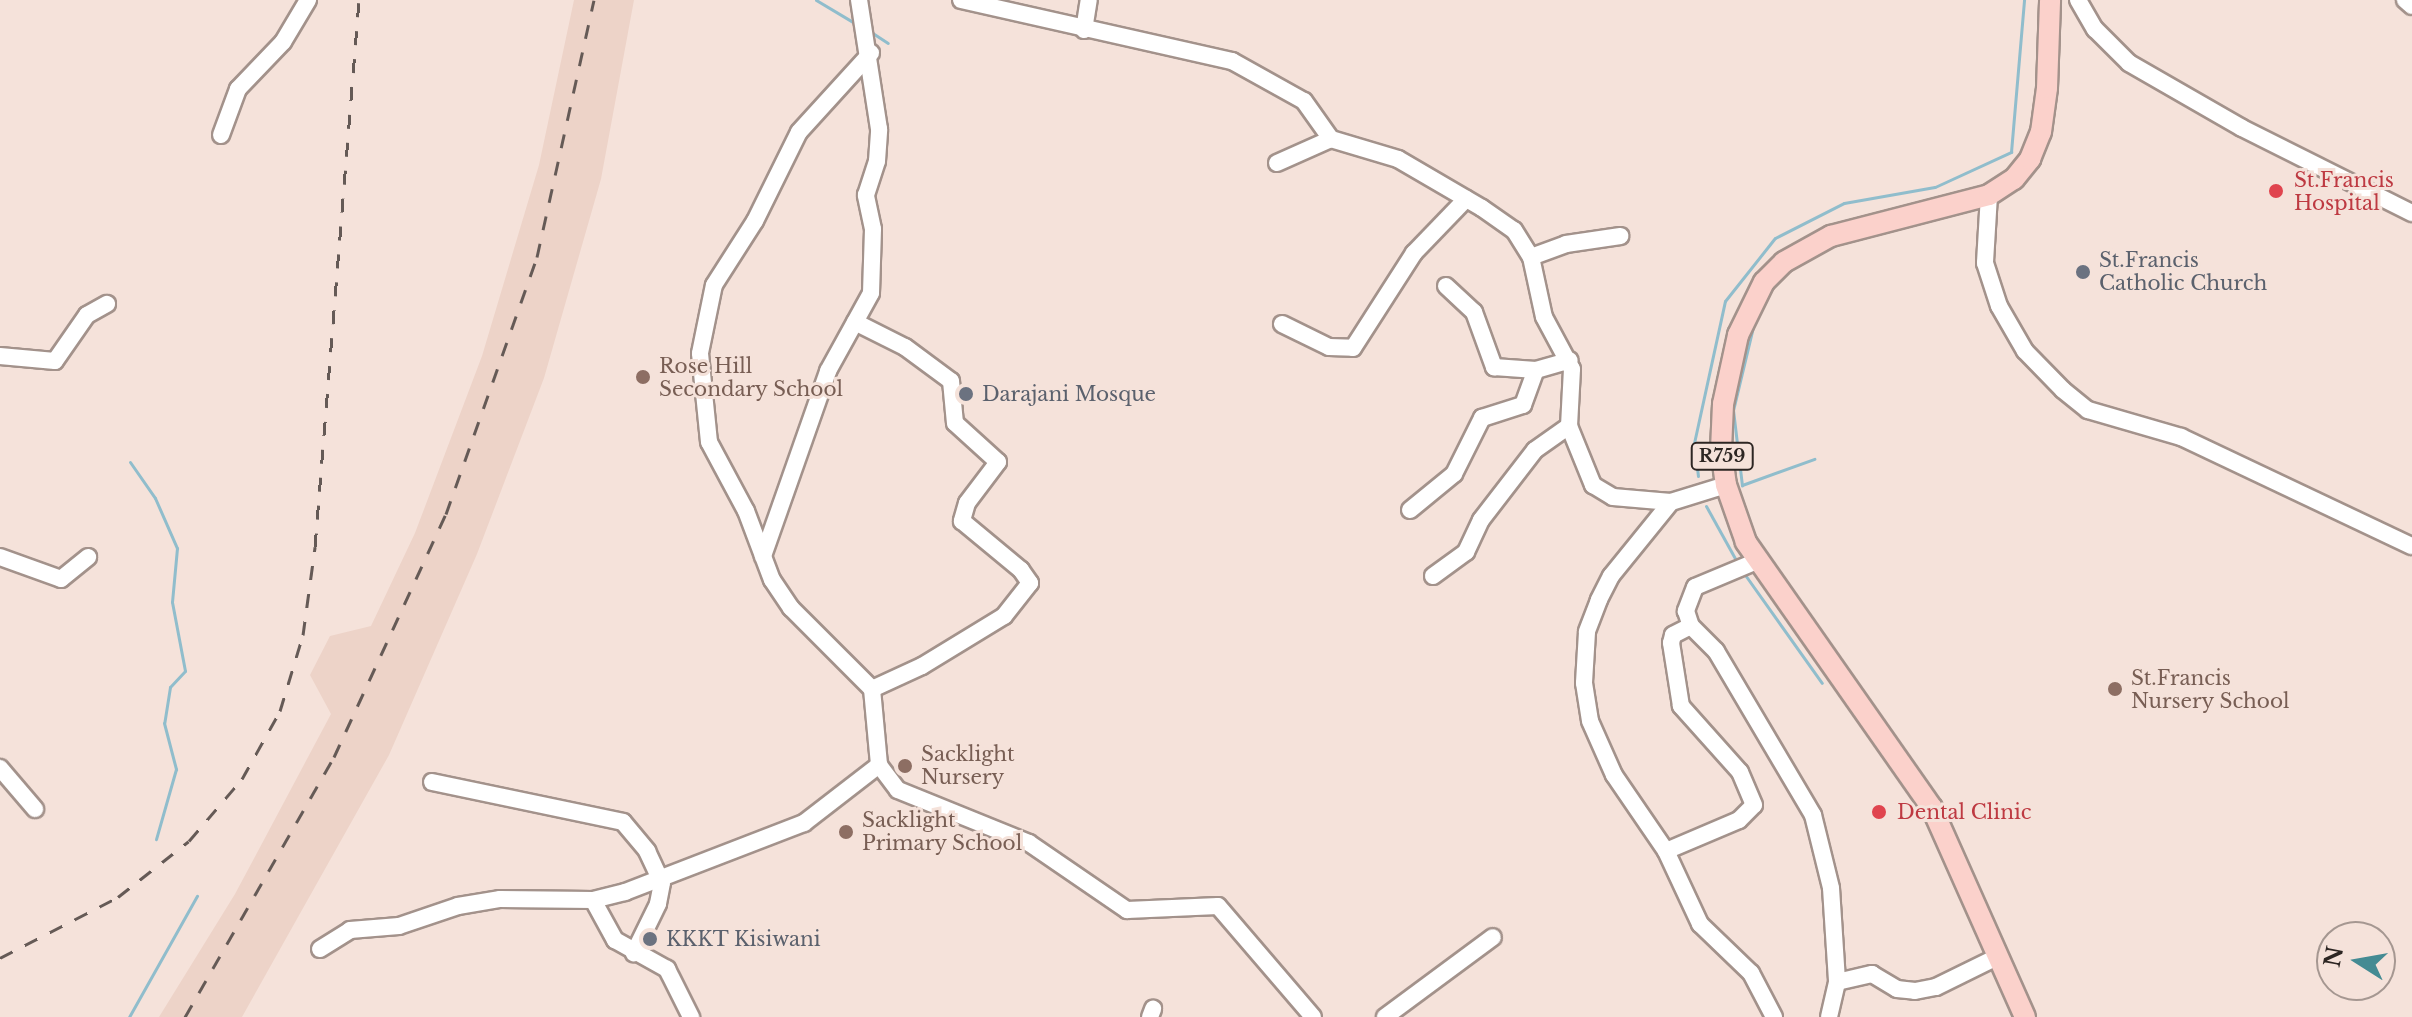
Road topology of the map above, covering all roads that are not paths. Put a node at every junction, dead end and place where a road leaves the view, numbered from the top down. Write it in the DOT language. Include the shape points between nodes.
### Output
graph roads {
  1 [pos="308,0"];
  2 [pos="859,0"];
  3 [pos="961,0"];
  4 [pos="1089,0"];
  5 [pos="2050,0"];
  6 [pos="2078,0"];
  7 [pos="2405,0"];
  8 [pos="2412,6"];
  9 [pos="1084,30"];
  10 [pos="871,53"];
  11 [pos="221,135"];
  12 [pos="1331,139"];
  13 [pos="1277,163"];
  14 [pos="1989,195"];
  15 [pos="1466,199"];
  16 [pos="2412,213"];
  17 [pos="1620,236"];
  18 [pos="1531,257"];
  19 [pos="1446,286"];
  20 [pos="107,304"];
  21 [pos="855,322"];
  22 [pos="1282,324"];
  23 [pos="0,356"];
  24 [pos="1570,360"];
  25 [pos="1536,370"];
  26 [pos="1569,426"];
  27 [pos="1726,485"];
  28 [pos="1671,502"];
  29 [pos="1410,510"];
  30 [pos="2412,546"];
  31 [pos="763,556"];
  32 [pos="0,557"];
  33 [pos="88,557"];
  34 [pos="1757,561"];
  35 [pos="1433,576"];
  36 [pos="1691,626"];
  37 [pos="872,689"];
  38 [pos="879,765"];
  39 [pos="0,768"];
  40 [pos="432,782"];
  41 [pos="35,809"];
  42 [pos="1666,851"];
  43 [pos="660,876"];
  44 [pos="593,900"];
  45 [pos="1493,937"];
  46 [pos="320,949"];
  47 [pos="634,953"];
  48 [pos="1999,956"];
  49 [pos="1837,982"];
  50 [pos="1835,1014"];
  51 [pos="691,1017"];
  52 [pos="1313,1017"];
  53 [pos="1385,1017"];
  54 [pos="1774,1017"];
  55 [pos="2025,1017"];
  1 -- 11 [label="street" via="283,42 238,89"];
  2 -- 10 [label="street"];
  3 -- 9 [label="street"];
  4 -- 9 [label="street"];
  5 -- 14 [label="main road, R759" via="2041,132 2022,169"];
  6 -- 16 [label="street" via="2095,29 2129,63 2242,128"];
  7 -- 8 [label="street"];
  9 -- 12 [label="street" via="1217,57 1257,72 1304,101"];
  10 -- 21 [label="street" via="879,129 877,161 866,195 873,229 873,281"];
  10 -- 31 [label="street" via="799,132 705,307 700,353 709,442"];
  12 -- 13 [label="street"];
  12 -- 15 [label="street" via="1398,159"];
  14 -- 27 [label="main road, R759" via="1831,236 1784,262 1764,282 1738,335 1725,391 1721,450"];
  14 -- 30 [label="street" via="1985,263 1999,306 2025,351 2063,390 2088,410 2181,437"];
  15 -- 18 [label="street" via="1514,230"];
  15 -- 22 [label="street" via="1414,253 1353,348 1329,347"];
  17 -- 18 [label="street" via="1566,244"];
  18 -- 24 [label="street" via="1544,317"];
  19 -- 25 [label="street" via="1474,312 1494,367"];
  20 -- 23 [label="street" via="87,315 55,361"];
  21 -- 31 [label="street" via="822,384"];
  21 -- 37 [label="street" via="905,347 951,381 958,428 998,462 967,503 962,521 1030,583 1004,616"];
  24 -- 25 [label="street"];
  24 -- 26 [label="street" via="1574,383"];
  25 -- 29 [label="street" via="1523,405 1482,418 1454,474"];
  26 -- 28 [label="street" via="1578,459 1593,485 1613,497"];
  26 -- 35 [label="street" via="1535,450 1481,520 1466,552"];
  27 -- 28 [label="street"];
  27 -- 34 [label="main road, R759"];
  28 -- 42 [label="street" via="1611,576 1587,632 1584,683 1600,748"];
  31 -- 37 [label="street" via="791,608"];
  32 -- 33 [label="street" via="61,579"];
  34 -- 36 [label="street" via="1695,587 1685,605"];
  34 -- 48 [label="main road, R759" via="1925,795"];
  36 -- 42 [label="street" via="1673,635 1671,643 1681,706 1740,772 1754,805 1739,820"];
  36 -- 49 [label="street" via="1716,651 1813,815 1831,888"];
  37 -- 38 [label="street"];
  38 -- 43 [label="street" via="804,823"];
  38 -- 52 [label="street" via="898,790 914,800 1029,843 1127,910 1218,906"];
  39 -- 41 [label="street"];
  40 -- 43 [label="street" via="617,818 640,840"];
  42 -- 54 [label="street" via="1700,924 1751,973"];
  43 -- 44 [label="street"];
  43 -- 47 [label="street" via="658,904"];
  44 -- 46 [label="street" via="468,904 416,916 399,926 350,930"];
  44 -- 47 [label="street" via="605,930"];
  45 -- 53 [label="street"];
  47 -- 51 [label="street" via="667,969"];
  48 -- 49 [label="street" via="1976,971 1915,991 1897,989 1872,974"];
  48 -- 55 [label="main road, R759"];
  49 -- 50 [label="street"];
}
